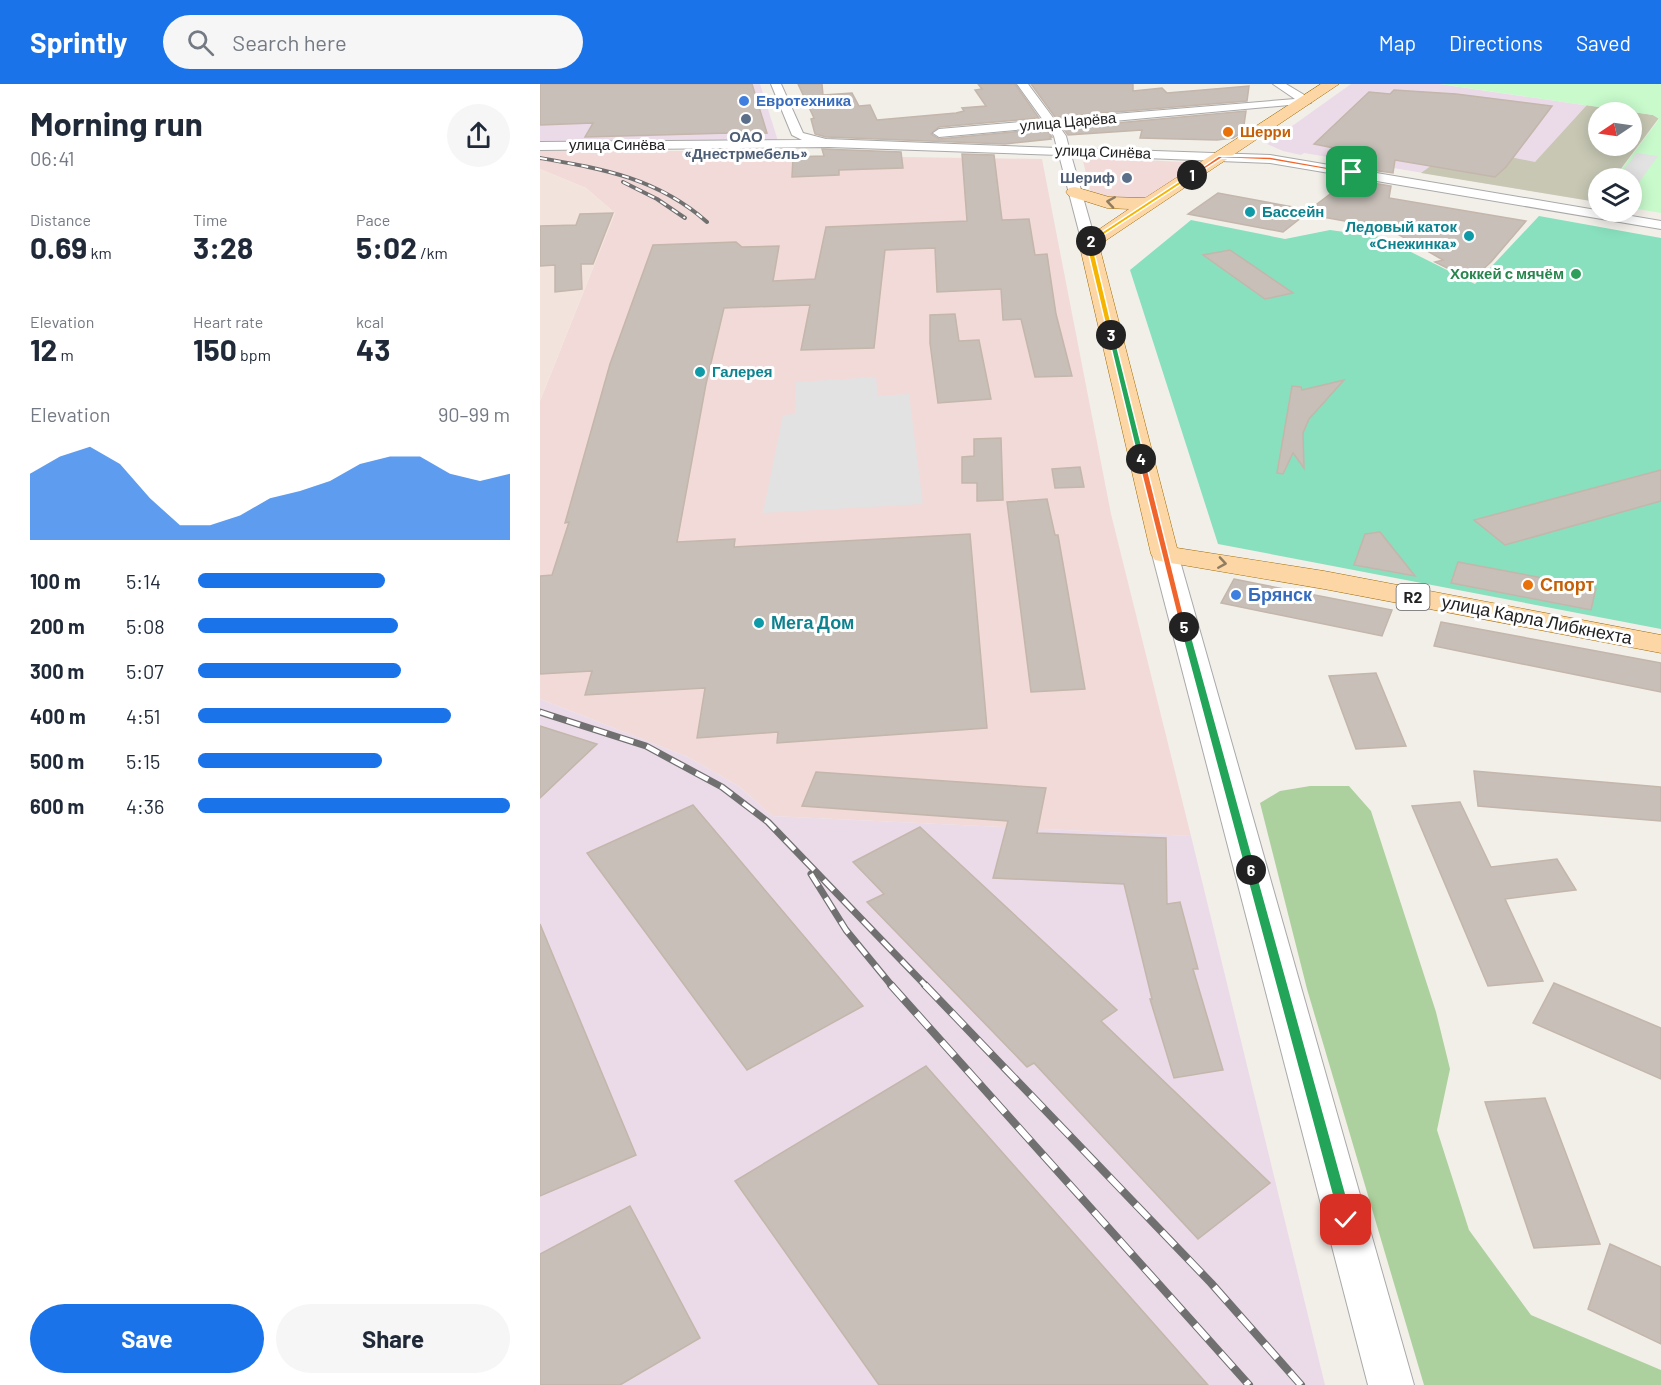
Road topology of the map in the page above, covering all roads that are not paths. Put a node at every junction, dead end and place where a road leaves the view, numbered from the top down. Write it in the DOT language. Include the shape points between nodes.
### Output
graph roads {
  1 [pos="776,84"];
  2 [pos="1022,84"];
  3 [pos="1278,84"];
  4 [pos="1331,84"];
  5 [pos="1307,101"];
  6 [pos="1052,123"];
  7 [pos="1245,141"];
  8 [pos="829,143"];
  9 [pos="540,146"];
  10 [pos="1062,150"];
  11 [pos="1221,157"];
  12 [pos="1270,159"];
  13 [pos="1075,192"];
  14 [pos="1148,204"];
  15 [pos="1661,225"];
  16 [pos="1089,243"];
  17 [pos="1165,554"];
  18 [pos="1661,644"];
  19 [pos="1391,1385"];
  1 -- 8 [label="street" via="798,135"];
  2 -- 6 [label="street"];
  3 -- 5 [label="street"];
  4 -- 5 [label="main road"];
  5 -- 6 [label="street, улица Царёва"];
  5 -- 7 [label="main road"];
  6 -- 8 [label="street, улица Царёва"];
  6 -- 10 [label="street"];
  7 -- 11 [label="main road"];
  7 -- 12 [label="street" via="1251,151"];
  8 -- 9 [label="street, улица Синёва"];
  8 -- 10 [label="street, улица Синёва"];
  10 -- 11 [label="street, улица Синёва"];
  10 -- 13 [label="street"];
  11 -- 12 [label="street, улица Синёва"];
  11 -- 14 [label="main road"];
  12 -- 15 [label="street, улица Синёва"];
  14 -- 13 [label="main road, one-way" via="1107,202"];
  13 -- 16 [label="street"];
  14 -- 16 [label="main road"];
  16 -- 17 [label="main road"];
  17 -- 18 [label="main road, улица Карла Либкнехта / R2, one-way"];
  17 -- 19 [label="street"];
}
